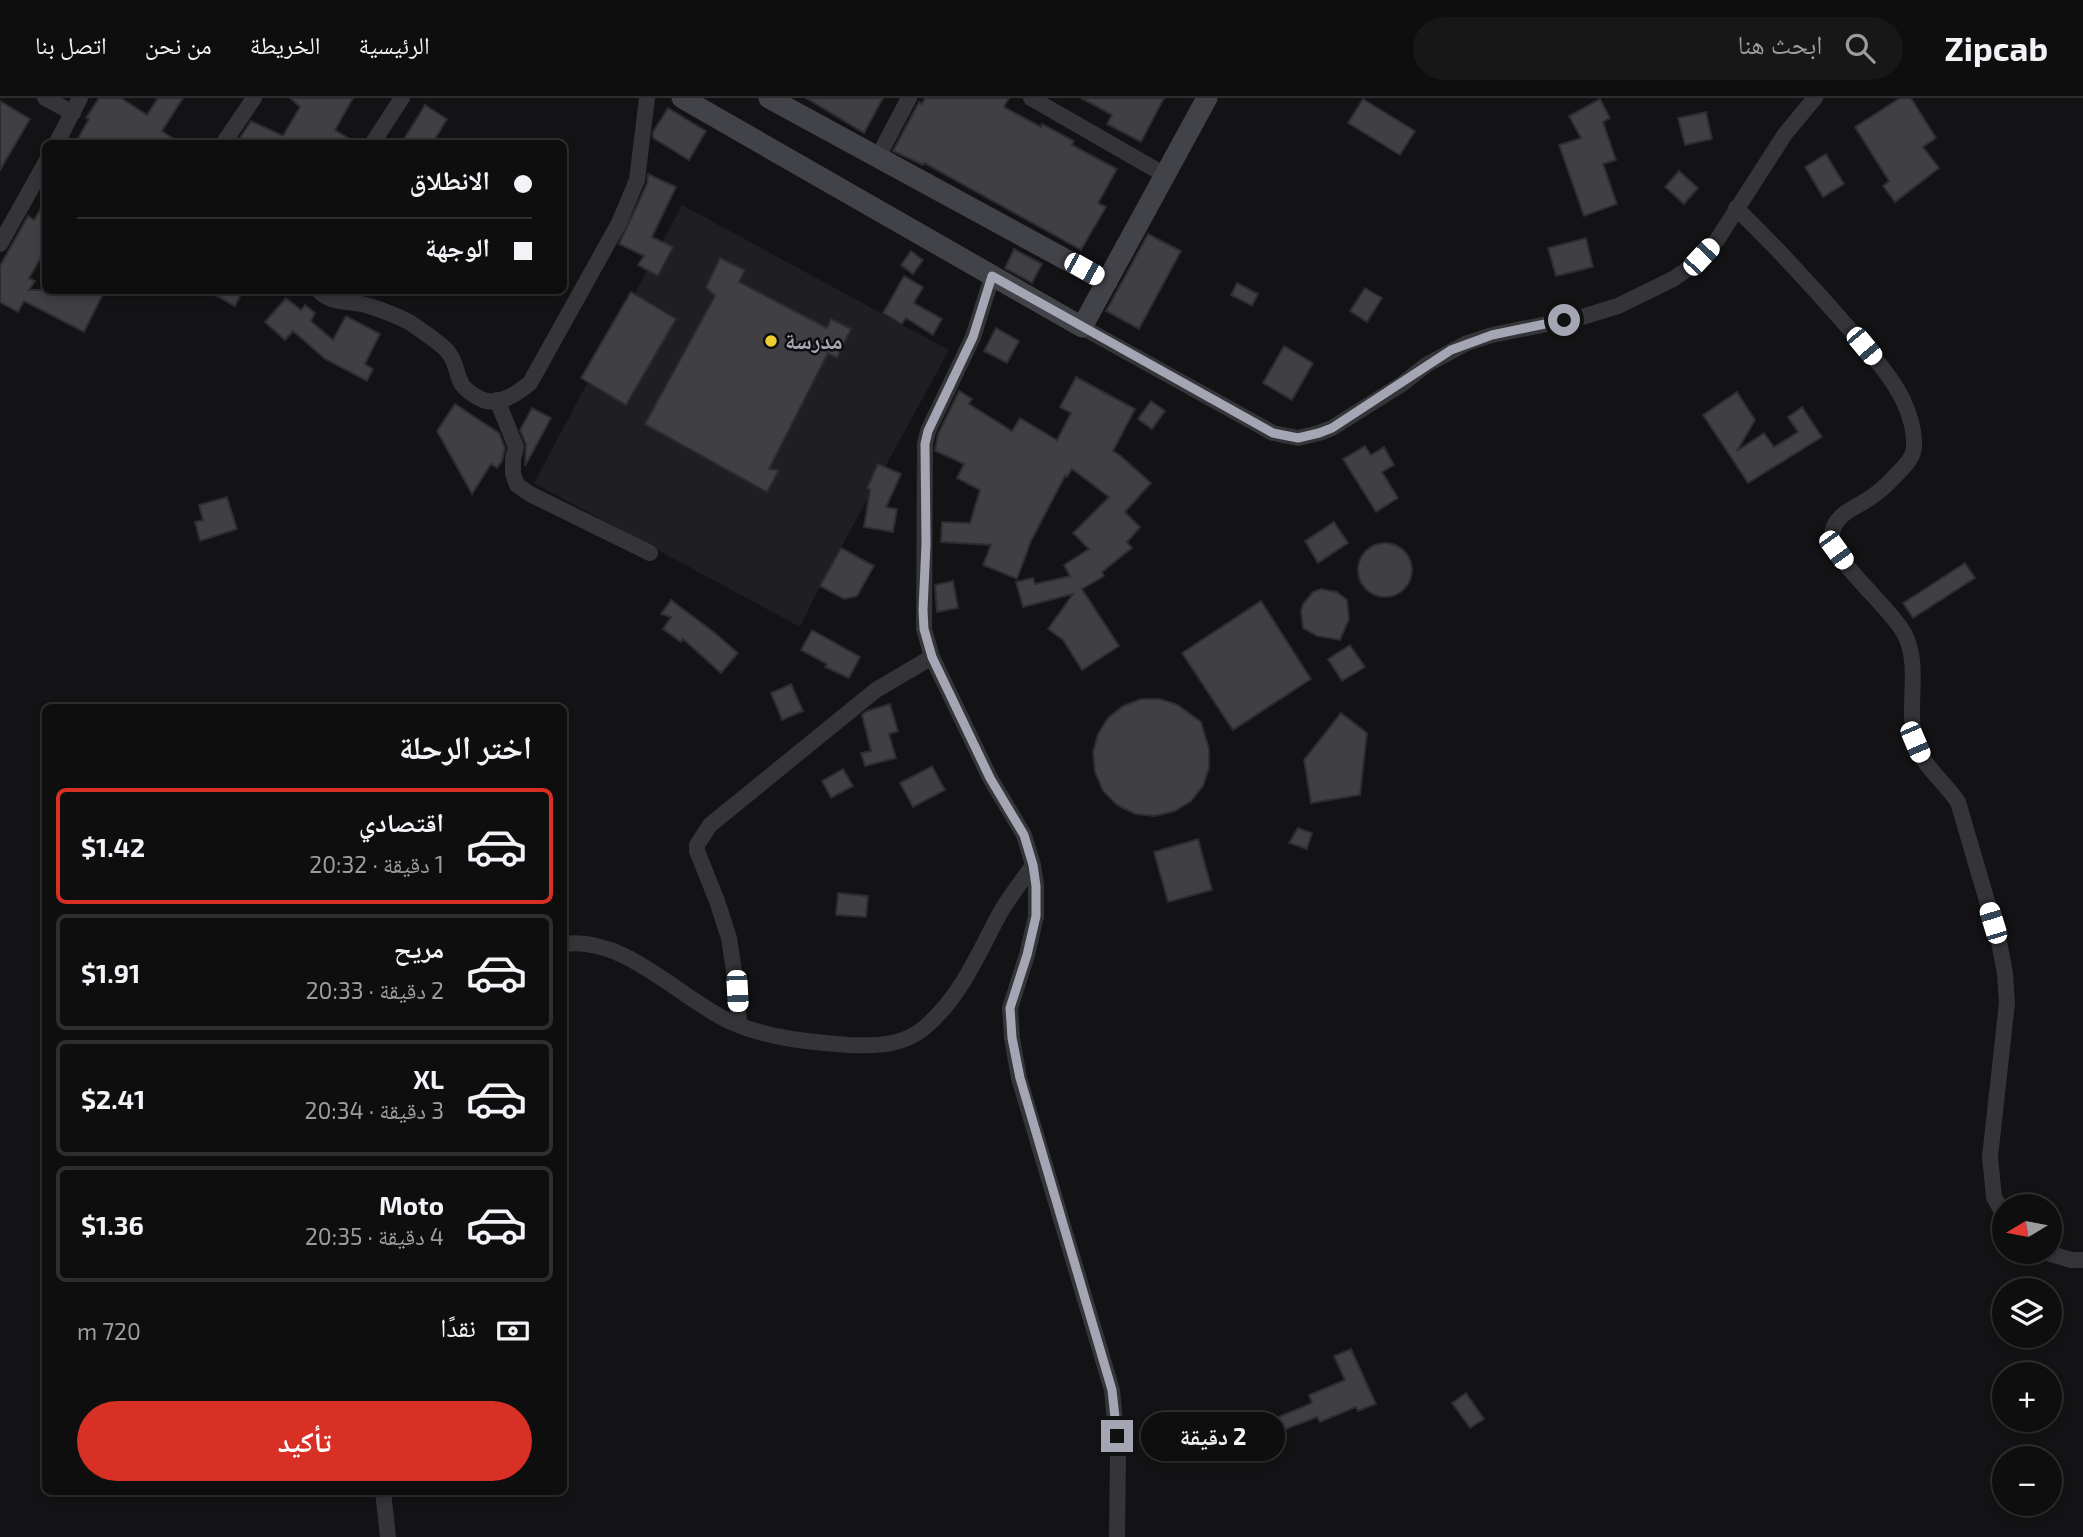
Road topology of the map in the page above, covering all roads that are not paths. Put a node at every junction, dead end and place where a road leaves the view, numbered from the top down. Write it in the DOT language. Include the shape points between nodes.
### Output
graph roads {
  1 [pos="45,98"];
  2 [pos="254,98"];
  3 [pos="402,98"];
  4 [pos="647,98"];
  5 [pos="682,98"];
  6 [pos="769,98"];
  7 [pos="909,98"];
  8 [pos="1031,98"];
  9 [pos="1207,98"];
  10 [pos="1815,98"];
  11 [pos="76,105"];
  12 [pos="58,140"];
  13 [pos="226,140"];
  14 [pos="375,140"];
  15 [pos="878,157"];
  16 [pos="42,169"];
  17 [pos="1165,174"];
  18 [pos="1736,208"];
  19 [pos="3,234"];
  20 [pos="992,276"];
  21 [pos="1107,282"];
  22 [pos="321,294"];
  23 [pos="1082,327"];
  24 [pos="497,400"];
  25 [pos="650,553"];
  26 [pos="932,657"];
  27 [pos="1033,865"];
  28 [pos="567,944"];
  29 [pos="738,1025"];
  30 [pos="1994,1194"];
  31 [pos="2062,1258"];
  32 [pos="2083,1260"];
  33 [pos="383,1495"];
  34 [pos="388,1537"];
  35 [pos="1117,1537"];
  1 -- 11 [label="street"];
  2 -- 13 [label="street"];
  3 -- 14 [label="street"];
  4 -- 24 [label="street" via="637,180 620,223 530,383"];
  5 -- 20 [label="street"];
  6 -- 15 [label="street"];
  7 -- 15 [label="street"];
  8 -- 17 [label="street"];
  9 -- 17 [label="street"];
  10 -- 18 [label="street" via="1784,134"];
  11 -- 12 [label="street"];
  15 -- 21 [label="street"];
  16 -- 19 [label="street"];
  17 -- 21 [label="street"];
  18 -- 23 [label="street" via="1701,257 1648,293 1582,317 1466,343 1332,428 1309,437 1273,433"];
  18 -- 30 [label="street" via="1882,366 1910,417 1912,455 1886,486 1837,520 1832,538 1836,550 1904,633 1912,667 1915,742 1928,768 1958,802 1999,942 2007,1003 1990,1157"];
  20 -- 23 [label="street"];
  20 -- 26 [label="street" via="973,337 925,444 923,610"];
  21 -- 23 [label="street"];
  22 -- 24 [label="street" via="367,305 409,323 449,352 461,385 483,401"];
  24 -- 25 [label="street" via="516,447 513,474 517,485"];
  26 -- 27 [label="street" via="1024,835"];
  26 -- 29 [label="street" via="876,690 710,825 700,839 698,857 729,938"];
  27 -- 29 [label="street" via="1000,913 958,992 912,1038 874,1045 830,1043 788,1039"];
  27 -- 35 [label="street" via="1036,916 1010,1008 1012,1038 1112,1390 1118,1455"];
  28 -- 29 [label="street" via="601,946 663,977"];
  31 -- 32 [label="street"];
  33 -- 34 [label="street"];
}
